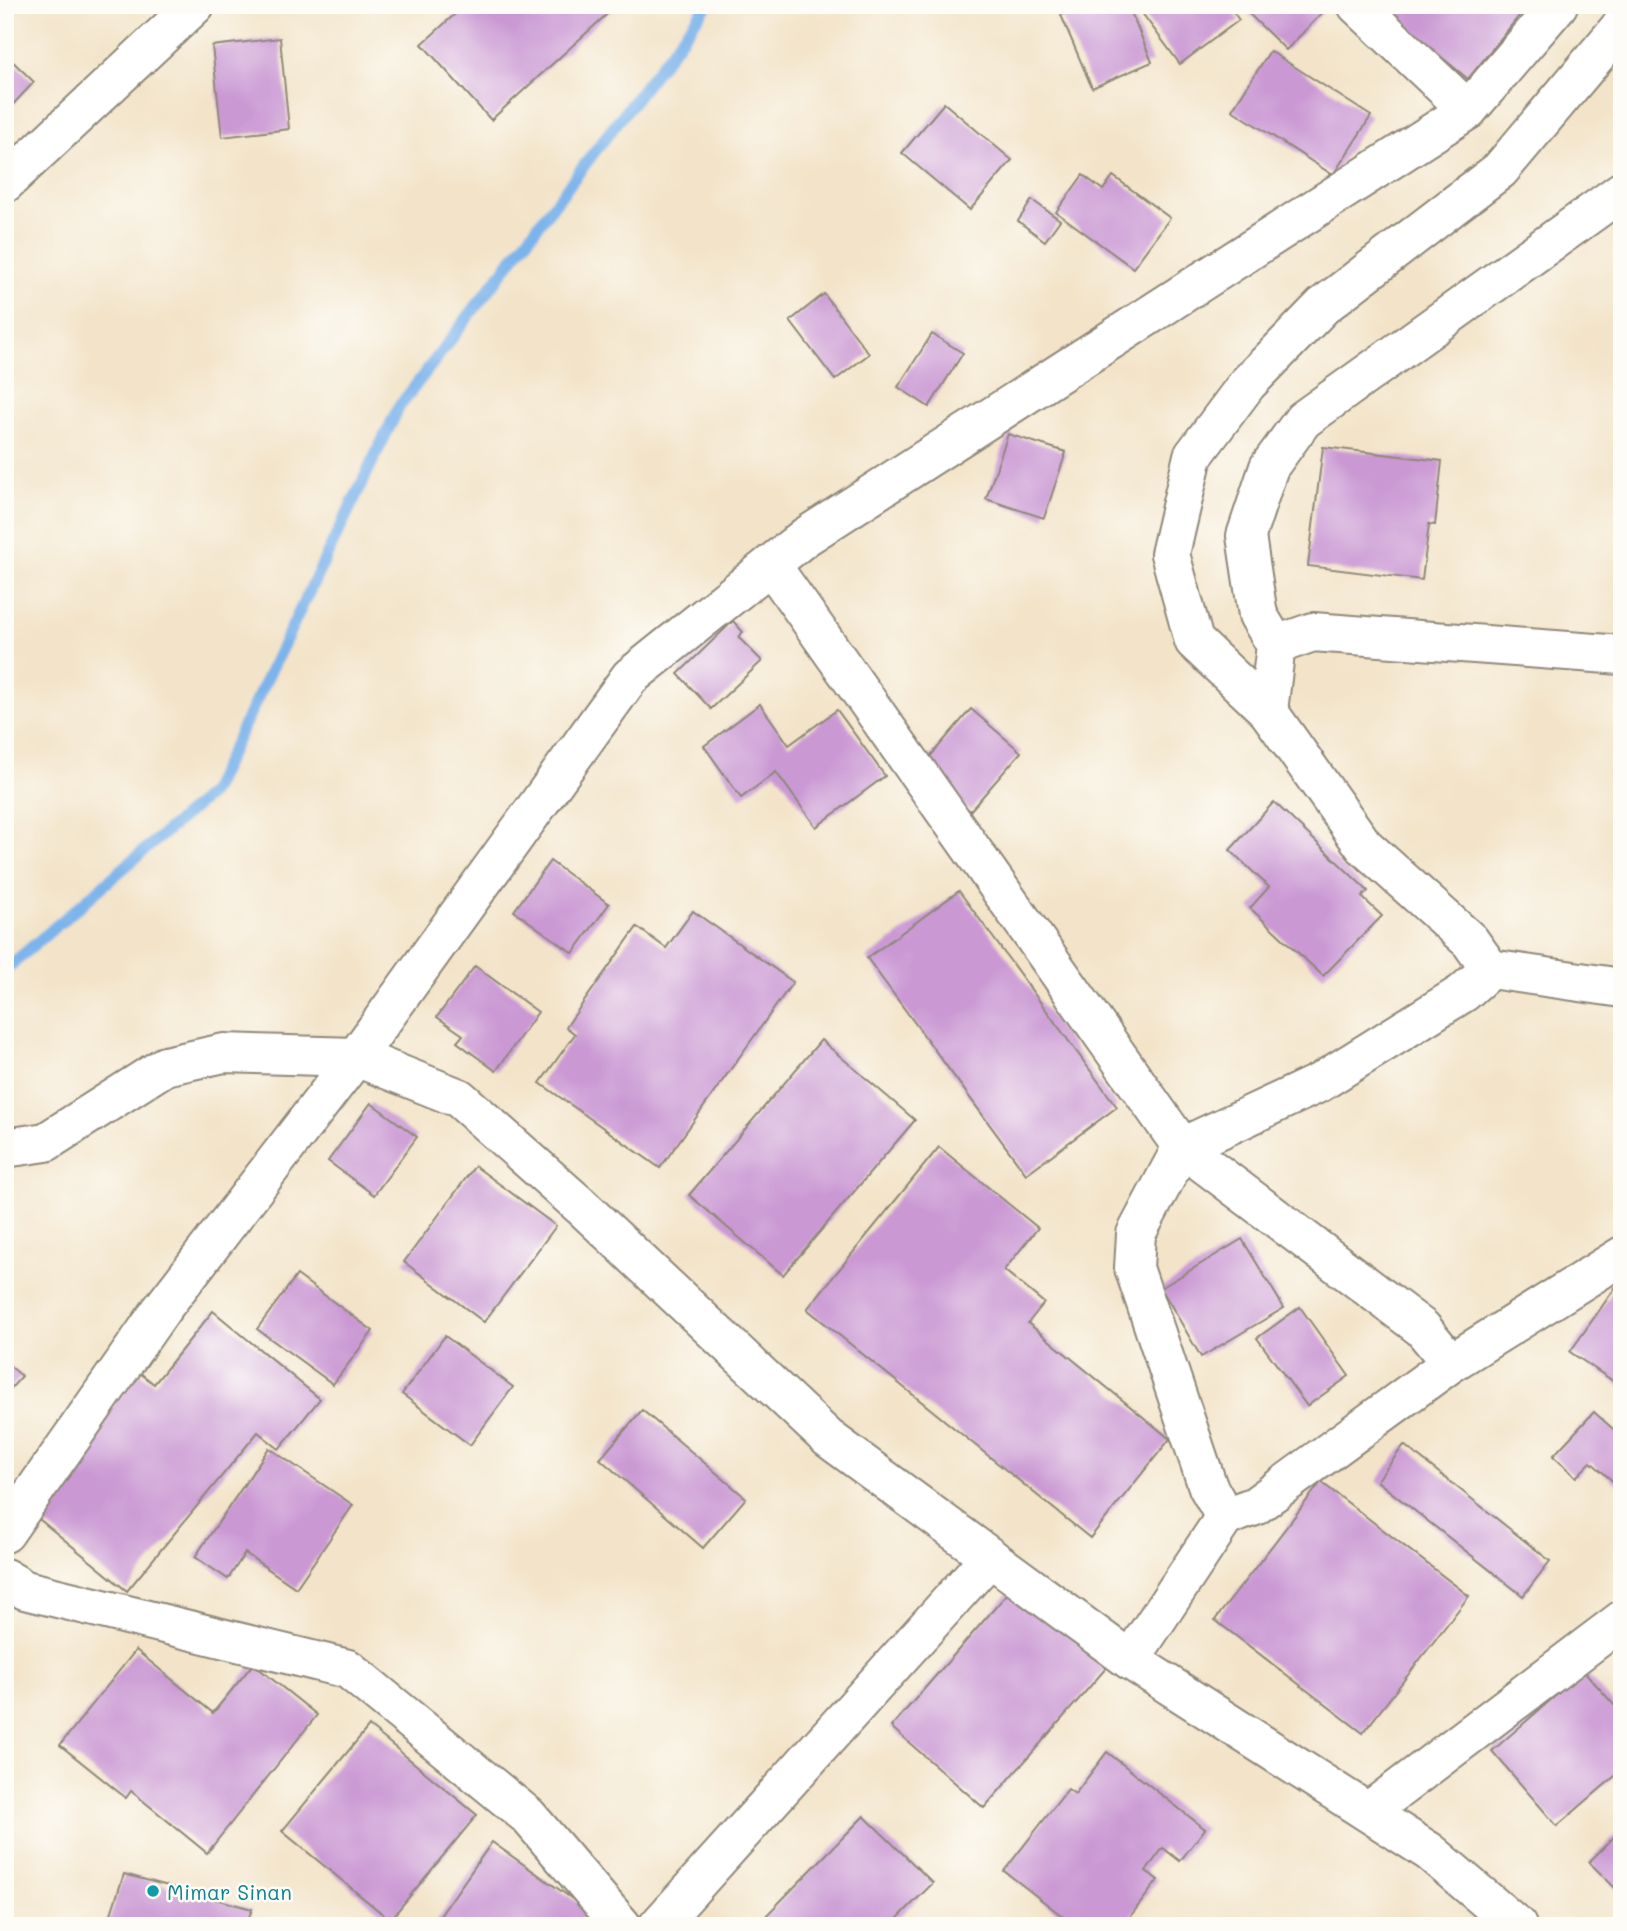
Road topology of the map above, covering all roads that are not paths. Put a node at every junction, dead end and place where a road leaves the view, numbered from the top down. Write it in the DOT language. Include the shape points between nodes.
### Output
graph roads {
  1 [pos="195,5"];
  2 [pos="1357,5"];
  3 [pos="1558,5"];
  4 [pos="1622,25"];
  5 [pos="1468,110"];
  6 [pos="5,183"];
  7 [pos="1622,191"];
  8 [pos="771,565"];
  9 [pos="1276,645"];
  10 [pos="1622,655"];
  11 [pos="1268,711"];
  12 [pos="1490,969"];
  13 [pos="1622,988"];
  14 [pos="356,1057"];
  15 [pos="1182,1147"];
  16 [pos="5,1148"];
  17 [pos="1622,1256"];
  18 [pos="1451,1363"];
  19 [pos="1226,1517"];
  20 [pos="5,1533"];
  21 [pos="990,1557"];
  22 [pos="5,1578"];
  23 [pos="1622,1619"];
  24 [pos="1129,1660"];
  25 [pos="1368,1812"];
  26 [pos="622,1926"];
  27 [pos="658,1926"];
  28 [pos="1517,1926"];
  1 -- 6 [label="street"];
  2 -- 5 [label="street"];
  3 -- 5 [label="street"];
  4 -- 11 [label="street" via="1500,170 1323,306 1247,384 1193,456 1170,554 1194,641"];
  5 -- 8 [label="street" via="805,537"];
  7 -- 9 [label="street" via="1303,420 1269,467 1246,536 1258,615"];
  8 -- 14 [label="street" via="630,677"];
  8 -- 15 [label="street"];
  9 -- 10 [label="street" via="1312,632"];
  9 -- 11 [label="street"];
  11 -- 12 [label="street" via="1364,846 1470,941"];
  12 -- 13 [label="street"];
  12 -- 15 [label="street" via="1463,993 1319,1083"];
  14 -- 16 [label="street" via="224,1053 165,1066 47,1142"];
  14 -- 20 [label="street" via="161,1311"];
  14 -- 21 [label="street" via="458,1098 582,1207 828,1438"];
  15 -- 18 [label="street" via="1422,1328"];
  15 -- 19 [label="street" via="1136,1234 1134,1268 1208,1488"];
  17 -- 18 [label="street"];
  18 -- 19 [label="street" via="1255,1506"];
  19 -- 24 [label="street"];
  21 -- 24 [label="street"];
  21 -- 27 [label="street"];
  22 -- 26 [label="street" via="24,1590 348,1669 528,1816"];
  23 -- 25 [label="street"];
  24 -- 25 [label="street"];
  25 -- 28 [label="street" via="1430,1852"];
}
